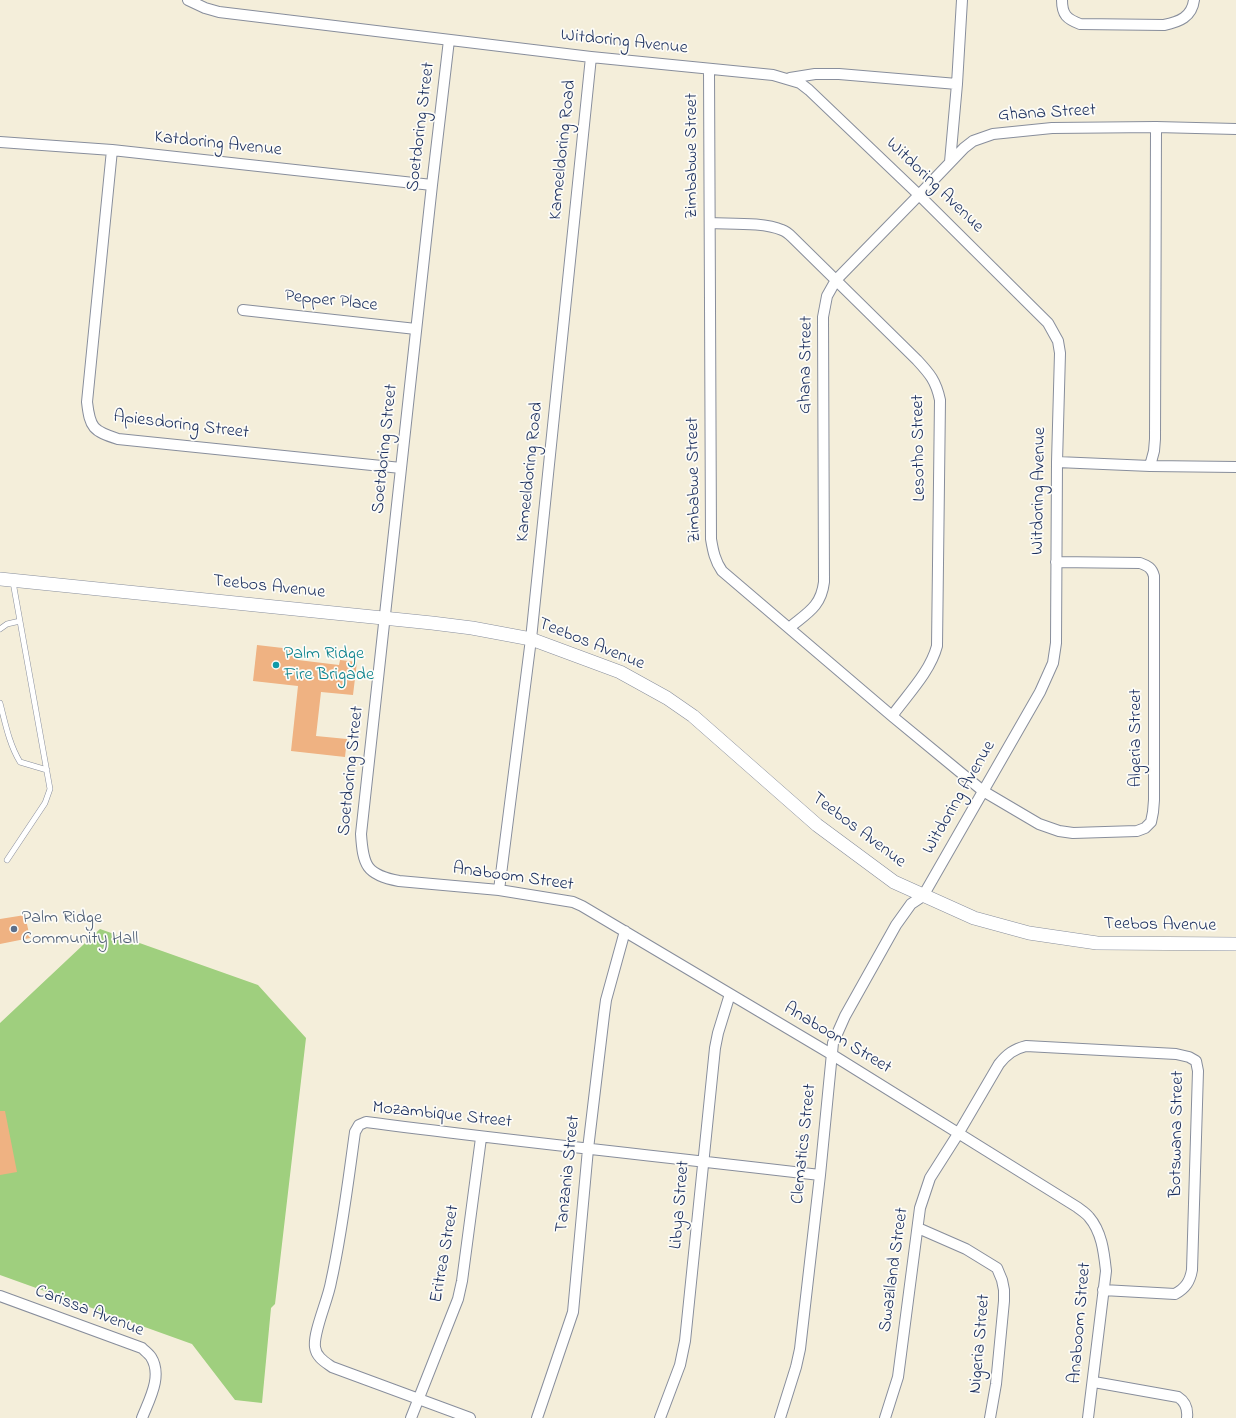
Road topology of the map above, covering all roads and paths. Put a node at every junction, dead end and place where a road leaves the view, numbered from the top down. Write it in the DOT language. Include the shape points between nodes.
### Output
graph roads {
  1 [pos="188,0"];
  2 [pos="962,0"];
  3 [pos="1062,0"];
  4 [pos="1194,0"];
  5 [pos="449,40"];
  6 [pos="591,57"];
  7 [pos="709,69"];
  8 [pos="788,79"];
  9 [pos="957,84"];
  10 [pos="1156,126"];
  11 [pos="1236,129"];
  12 [pos="0,142"];
  13 [pos="112,150"];
  14 [pos="950,162"];
  15 [pos="432,185"];
  16 [pos="919,195"];
  17 [pos="710,223"];
  18 [pos="836,280"];
  19 [pos="243,310"];
  20 [pos="416,329"];
  21 [pos="1057,462"];
  22 [pos="1150,466"];
  23 [pos="1236,467"];
  24 [pos="401,468"];
  25 [pos="1056,562"];
  26 [pos="6,580"];
  27 [pos="386,618"];
  28 [pos="20,622"];
  29 [pos="789,628"];
  30 [pos="0,629"];
  31 [pos="531,638"];
  32 [pos="0,702"];
  33 [pos="892,716"];
  34 [pos="47,770"];
  35 [pos="983,791"];
  36 [pos="7,860"];
  37 [pos="365,861"];
  38 [pos="499,890"];
  39 [pos="923,896"];
  40 [pos="625,931"];
  41 [pos="1236,944"];
  42 [pos="730,994"];
  43 [pos="831,1054"];
  44 [pos="958,1134"];
  45 [pos="481,1138"];
  46 [pos="588,1149"];
  47 [pos="703,1161"];
  48 [pos="820,1175"];
  49 [pos="918,1228"];
  50 [pos="1103,1290"];
  51 [pos="0,1296"];
  52 [pos="1094,1382"];
  53 [pos="419,1399"];
  54 [pos="142,1418"];
  55 [pos="411,1418"];
  56 [pos="470,1418"];
  57 [pos="537,1418"];
  58 [pos="660,1418"];
  59 [pos="780,1418"];
  60 [pos="885,1418"];
  61 [pos="990,1418"];
  62 [pos="1088,1418"];
  63 [pos="1186,1418"];
  1 -- 5 [label="street, Witdoring Avenue" via="219,12"];
  2 -- 9 [label="street"];
  3 -- 4 [label="street" via="1064,14 1071,21 1080,24 1164,25 1187,17"];
  5 -- 6 [label="street, Witdoring Avenue"];
  5 -- 15 [label="street, Soetdoring Street"];
  6 -- 7 [label="street, Witdoring Avenue"];
  6 -- 31 [label="street, Kameeldoring Road"];
  7 -- 8 [label="street, Witdoring Avenue" via="774,75"];
  7 -- 17 [label="street, Zimbabwe Street"];
  8 -- 9 [label="street" via="816,74 839,74"];
  8 -- 16 [label="street, Witdoring Avenue" via="800,83 809,90"];
  9 -- 14 [label="street"];
  10 -- 11 [label="street, Ghana Street"];
  10 -- 14 [label="street, Ghana Street" via="1052,128 993,134 973,141"];
  10 -- 22 [label="street" via="1155,440"];
  12 -- 13 [label="street, Katdoring Avenue"];
  13 -- 15 [label="street, Katdoring Avenue"];
  13 -- 24 [label="street, Apiesdoring Street" via="87,402 89,418 95,429 118,439"];
  14 -- 16 [label="street, Ghana Street"];
  15 -- 20 [label="street, Soetdoring Street"];
  16 -- 18 [label="street, Ghana Street"];
  16 -- 21 [label="street, Witdoring Avenue" via="1048,323 1054,333 1060,352"];
  17 -- 18 [label="street, Lesotho Street" via="756,225 782,230"];
  17 -- 29 [label="street, Zimbabwe Street" via="713,553 722,571"];
  18 -- 29 [label="street, Ghana Street" via="827,296 823,317 823,592 813,608"];
  18 -- 33 [label="street, Lesotho Street" via="918,360 930,374 940,400 936,646 929,666"];
  19 -- 20 [label="street, Pepper Place"];
  20 -- 24 [label="street, Soetdoring Street"];
  21 -- 22 [label="street"];
  21 -- 25 [label="street, Witdoring Avenue"];
  22 -- 23 [label="street"];
  24 -- 27 [label="street, Soetdoring Street"];
  25 -- 35 [label="street, Witdoring Avenue" via="1056,643 1053,663 1040,692"];
  25 -- 35 [label="street, Algeria Street" via="1140,563 1153,571 1154,800 1151,822 1145,828 1126,832 1059,831 1039,824"];
  26 -- 27 [label="street, Teebos Avenue"];
  26 -- 28 [label="lane"];
  27 -- 31 [label="street, Teebos Avenue"];
  27 -- 37 [label="street, Soetdoring Street" via="361,834"];
  28 -- 30 [label="lane" via="6,624"];
  28 -- 34 [label="lane"];
  29 -- 33 [label="street, Zimbabwe Street"];
  31 -- 38 [label="street, Kameeldoring Road"];
  31 -- 39 [label="street, Teebos Avenue" via="620,672 667,698 693,716 817,825 894,882"];
  32 -- 34 [label="lane" via="20,762"];
  33 -- 35 [label="street, Zimbabwe Street"];
  34 -- 36 [label="lane" via="50,790 48,797"];
  35 -- 39 [label="street, Witdoring Avenue"];
  37 -- 38 [label="street, Anaboom Street" via="375,874 387,879"];
  38 -- 40 [label="street, Anaboom Street" via="573,902"];
  39 -- 41 [label="street, Teebos Avenue" via="974,918 1062,939 1097,943"];
  39 -- 43 [label="street, Clematics Street" via="911,904 896,926 845,1016"];
  40 -- 42 [label="street, Anaboom Street"];
  40 -- 46 [label="street, Tanzania Street" via="606,1000"];
  42 -- 43 [label="street, Anaboom Street"];
  42 -- 47 [label="street, Libya Street" via="715,1048"];
  43 -- 44 [label="street, Anaboom Street"];
  43 -- 48 [label="street, Clematics Street"];
  44 -- 49 [label="street, Swaziland Street" via="930,1178 920,1208"];
  44 -- 50 [label="street, Anaboom Street" via="1078,1207 1090,1217 1104,1252 1106,1271"];
  44 -- 50 [label="street, Botswana Street" via="999,1064 1015,1049 1026,1046 1176,1054 1196,1061 1198,1071 1190,1281 1175,1294"];
  45 -- 46 [label="street, Mozambique Street"];
  45 -- 53 [label="street, Eritrea Street" via="458,1299"];
  45 -- 53 [label="street, Mozambique Street" via="366,1122 359,1125 355,1132 339,1240 315,1339 315,1349 324,1362 332,1367"];
  46 -- 47 [label="street, Mozambique Street"];
  46 -- 57 [label="street, Tanzania Street" via="573,1312"];
  47 -- 48 [label="street, Mozambique Street"];
  47 -- 58 [label="street, Libya Street" via="685,1341 680,1365"];
  48 -- 59 [label="street, Clematics Street" via="800,1350"];
  49 -- 60 [label="street, Swaziland Street" via="898,1377"];
  49 -- 61 [label="street, Nigeria Street" via="966,1249 997,1268 1000,1273 1004,1301"];
  50 -- 52 [label="street, Anaboom Street"];
  51 -- 54 [label="street, Carissa Avenue" via="142,1348 151,1357 156,1370 155,1385"];
  52 -- 62 [label="street, Anaboom Street"];
  52 -- 63 [label="street" via="1178,1397 1186,1406"];
  53 -- 55 [label="street, Eritrea Street"];
  53 -- 56 [label="street"];
}
